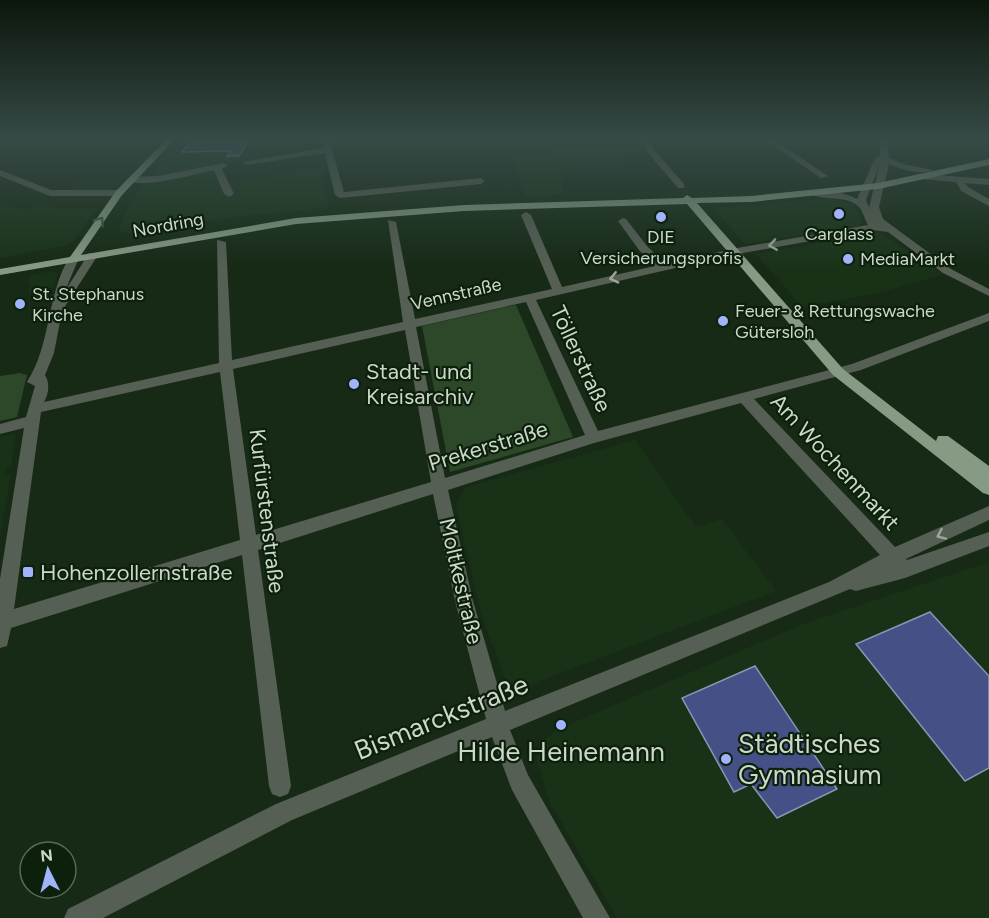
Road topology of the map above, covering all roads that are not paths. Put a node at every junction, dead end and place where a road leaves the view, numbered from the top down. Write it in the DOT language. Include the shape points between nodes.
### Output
graph roads {
  1 [pos="879,182"];
  2 [pos="22,183"];
  3 [pos="128,183"];
  4 [pos="226,183"];
  5 [pos="337,183"];
  6 [pos="462,183"];
  7 [pos="678,183"];
  8 [pos="874,183"];
  9 [pos="961,183"];
  10 [pos="867,184"];
  11 [pos="681,186"];
  12 [pos="119,193"];
  13 [pos="814,193"];
  14 [pos="230,195"];
  15 [pos="691,199"];
  16 [pos="989,203"];
  17 [pos="864,206"];
  18 [pos="526,215"];
  19 [pos="623,221"];
  20 [pos="391,222"];
  21 [pos="872,227"];
  22 [pos="888,229"];
  23 [pos="221,242"];
  24 [pos="96,250"];
  25 [pos="737,251"];
  26 [pos="77,253"];
  27 [pos="0,264"];
  28 [pos="662,267"];
  29 [pos="0,272"];
  30 [pos="558,290"];
  31 [pos="989,292"];
  32 [pos="529,297"];
  33 [pos="57,313"];
  34 [pos="989,317"];
  35 [pos="411,325"];
  36 [pos="226,366"];
  37 [pos="843,370"];
  38 [pos="748,396"];
  39 [pos="34,411"];
  40 [pos="0,429"];
  41 [pos="594,438"];
  42 [pos="989,474"];
  43 [pos="439,486"];
  44 [pos="989,489"];
  45 [pos="989,513"];
  46 [pos="989,539"];
  47 [pos="249,544"];
  48 [pos="899,563"];
  49 [pos="1,627"];
  50 [pos="498,725"];
  51 [pos="280,786"];
  52 [pos="76,918"];
  53 [pos="597,918"];
  1 -- 22 [label="street" via="875,211"];
  2 -- 12 [label="street" via="42,192"];
  3 -- 12 [label="main road"];
  4 -- 14 [label="street"];
  5 -- 6 [label="street" via="340,195"];
  7 -- 11 [label="street"];
  8 -- 10 [label="main road, Nordring"];
  9 -- 16 [label="street" via="964,189"];
  10 -- 13 [label="main road, Nordring"];
  10 -- 15 [label="main road, Nordring"];
  10 -- 17 [label="street" via="861,201"];
  26 -- 12 [label="main road, one-way"];
  13 -- 15 [label="main road, Nordring"];
  13 -- 17 [label="street" via="844,196"];
  15 -- 24 [label="main road, Nordring" via="364,210 237,224"];
  15 -- 25 [label="main road"];
  17 -- 21 [label="street"];
  18 -- 30 [label="street, Töllerstraße"];
  19 -- 28 [label="street"];
  20 -- 35 [label="street, Moltkestraße"];
  21 -- 22 [label="street, Vennstraße"];
  21 -- 25 [label="street, Vennstraße, one-way"];
  22 -- 31 [label="street" via="947,271"];
  23 -- 36 [label="street, Kurfürstenstraße"];
  24 -- 26 [label="main road, Nordring"];
  24 -- 33 [label="street"];
  25 -- 28 [label="street, Vennstraße"];
  25 -- 37 [label="main road"];
  26 -- 27 [label="main road, Nordring"];
  26 -- 29 [label="main road, Nordring"];
  26 -- 33 [label="street" via="58,295"];
  28 -- 30 [label="street, Vennstraße, one-way"];
  30 -- 32 [label="street, Vennstraße"];
  32 -- 35 [label="street, Vennstraße"];
  32 -- 41 [label="street, Töllerstraße"];
  33 -- 39 [label="street" via="39,376 40,397"];
  34 -- 37 [label="street, Prekerstraße"];
  35 -- 36 [label="street, Vennstraße"];
  35 -- 43 [label="street, Moltkestraße"];
  36 -- 39 [label="street, Vennstraße"];
  36 -- 47 [label="street, Kurfürstenstraße"];
  37 -- 38 [label="street, Prekerstraße"];
  37 -- 42 [label="main road"];
  37 -- 44 [label="main road" via="861,392"];
  38 -- 41 [label="street, Prekerstraße"];
  38 -- 48 [label="street, Am Wochenmarkt"];
  39 -- 40 [label="street, Vennstraße"];
  39 -- 49 [label="street"];
  41 -- 43 [label="street, Prekerstraße"];
  43 -- 47 [label="street, Prekerstraße"];
  43 -- 50 [label="street, Moltkestraße" via="464,601"];
  45 -- 48 [label="street, Bismarckstraße, one-way"];
  46 -- 48 [label="street, Bismarckstraße"];
  47 -- 49 [label="street, Prekerstraße"];
  47 -- 51 [label="street, Kurfürstenstraße"];
  48 -- 50 [label="street, Bismarckstraße"];
  50 -- 52 [label="street, Bismarckstraße" via="284,812"];
  50 -- 53 [label="street, Moltkestraße" via="520,782"];
}
